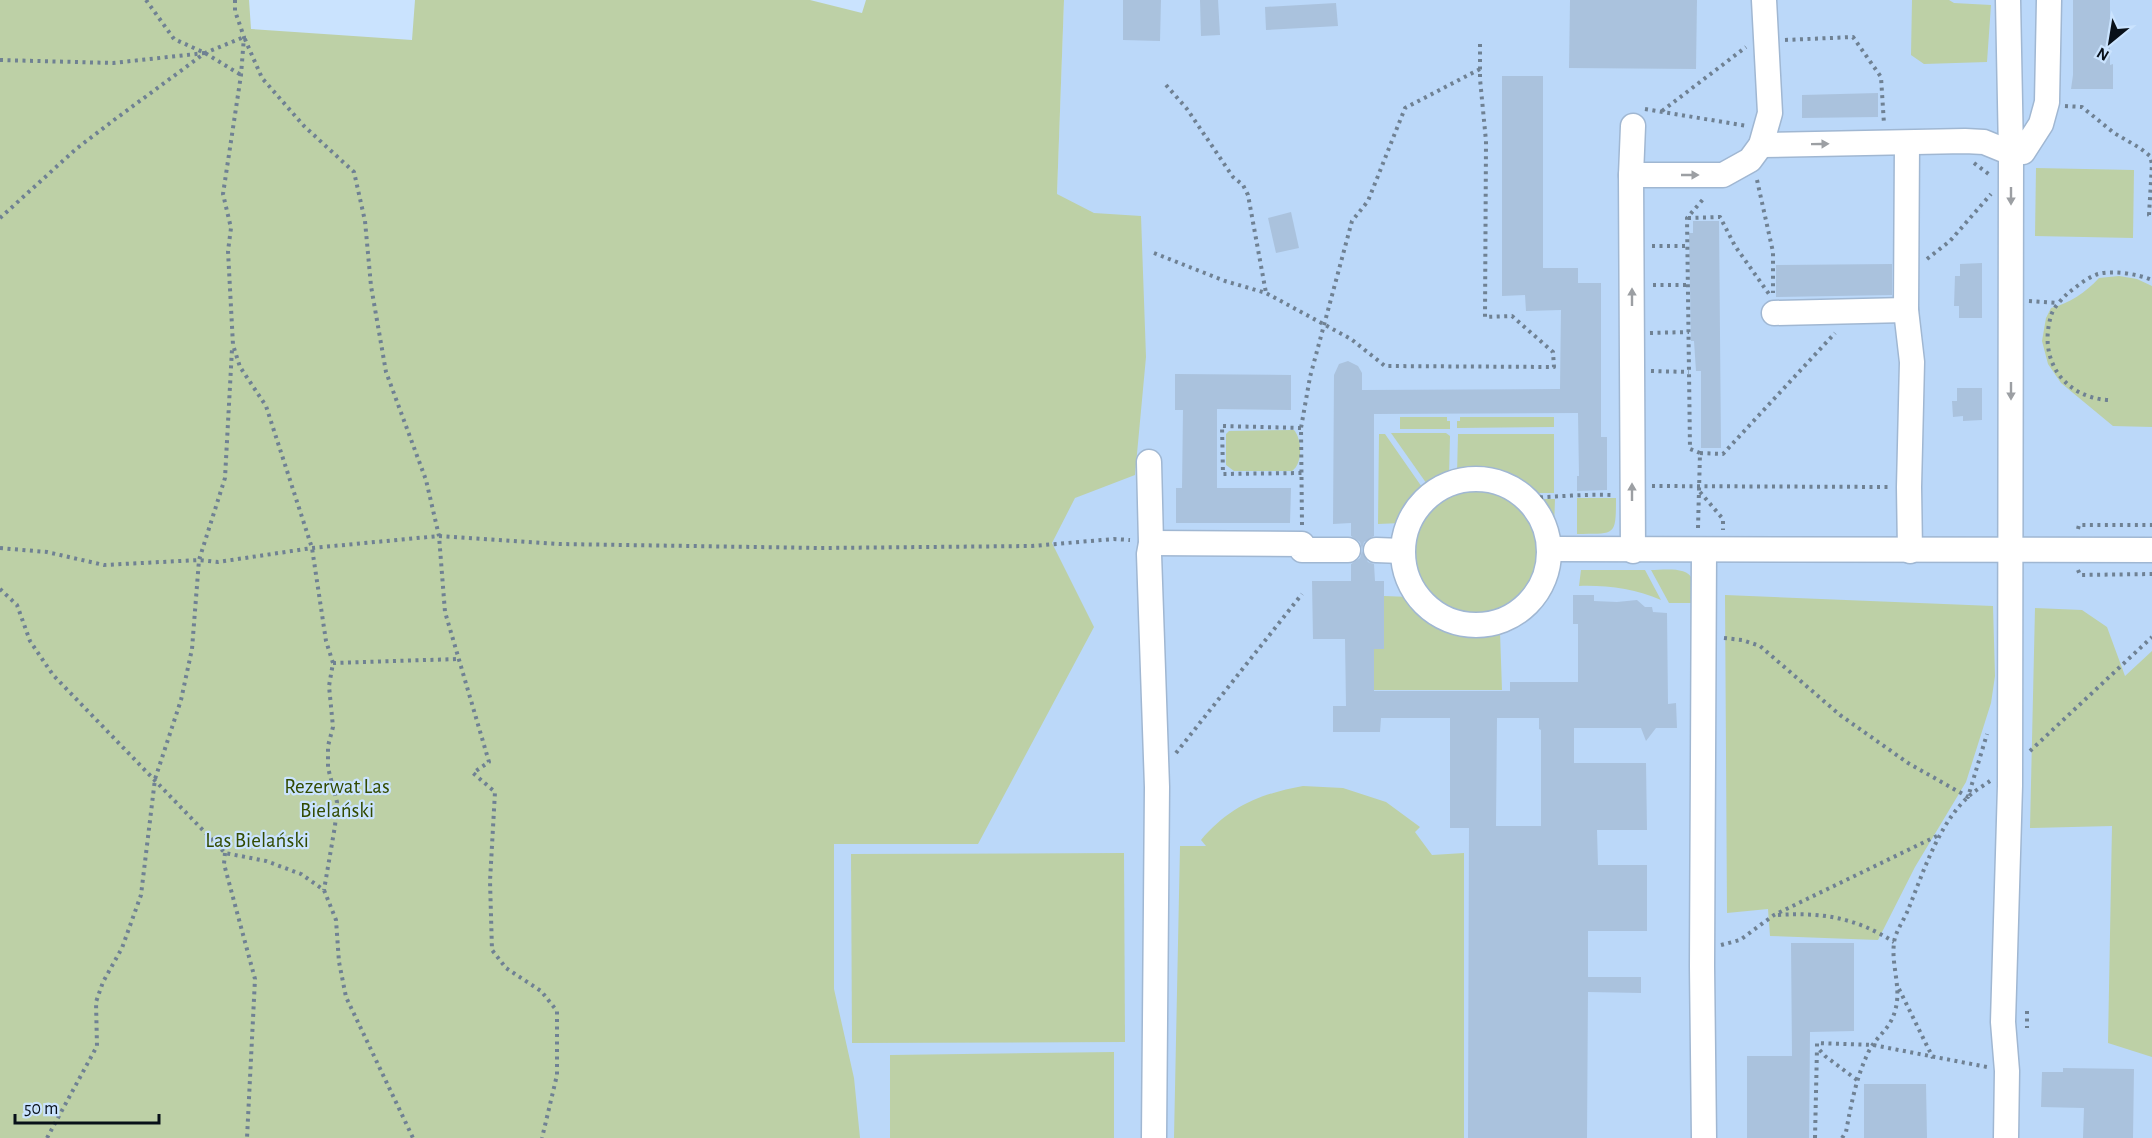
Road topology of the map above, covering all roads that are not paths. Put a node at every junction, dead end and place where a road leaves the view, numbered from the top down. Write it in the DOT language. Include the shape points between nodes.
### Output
graph roads {
  1 [pos="1764,0"];
  2 [pos="2008,0"];
  3 [pos="2049,0"];
  4 [pos="1633,126"];
  5 [pos="1896,143"];
  6 [pos="1759,145"];
  7 [pos="2011,153"];
  8 [pos="1631,175"];
  9 [pos="1906,310"];
  10 [pos="1774,313"];
  11 [pos="1149,462"];
  12 [pos="1151,543"];
  13 [pos="2010,543"];
  14 [pos="1550,549"];
  15 [pos="1348,550"];
  16 [pos="1376,550"];
  17 [pos="1708,550"];
  18 [pos="2152,550"];
  19 [pos="1402,551"];
  20 [pos="1633,551"];
  21 [pos="1910,551"];
  22 [pos="1154,1138"];
  23 [pos="1704,1138"];
  24 [pos="2006,1138"];
  1 -- 6 [label="street" via="1770,113"];
  2 -- 7 [label="street"];
  3 -- 7 [label="street" via="2046,105 2041,124 2023,152"];
  4 -- 8 [label="street"];
  6 -- 5 [label="street, one-way"];
  5 -- 7 [label="street" via="1984,142"];
  5 -- 9 [label="street"];
  8 -- 6 [label="street, one-way" via="1723,175"];
  7 -- 13 [label="street, one-way" via="2006,186"];
  20 -- 8 [label="street, one-way" via="1625,490 1632,371"];
  9 -- 10 [label="street"];
  9 -- 21 [label="street" via="1912,362"];
  11 -- 12 [label="street"];
  12 -- 15 [label="street" via="1302,544 1302,550"];
  12 -- 22 [label="street" via="1157,778"];
  13 -- 18 [label="street"];
  13 -- 21 [label="street"];
  13 -- 24 [label="street" via="2010,768 2003,1022"];
  14 -- 19 [label="street" via="1546,528 1535,508 1519,492 1499,481 1476,478 1454,481 1417,506 1407,526"];
  14 -- 19 [label="street" via="1546,576 1533,599 1513,616 1488,625 1462,624 1438,615 1418,598 1406,574"];
  14 -- 20 [label="street"];
  16 -- 19 [label="street"];
  17 -- 20 [label="street"];
  17 -- 21 [label="street"];
  17 -- 23 [label="street" via="1702,942"];
}
